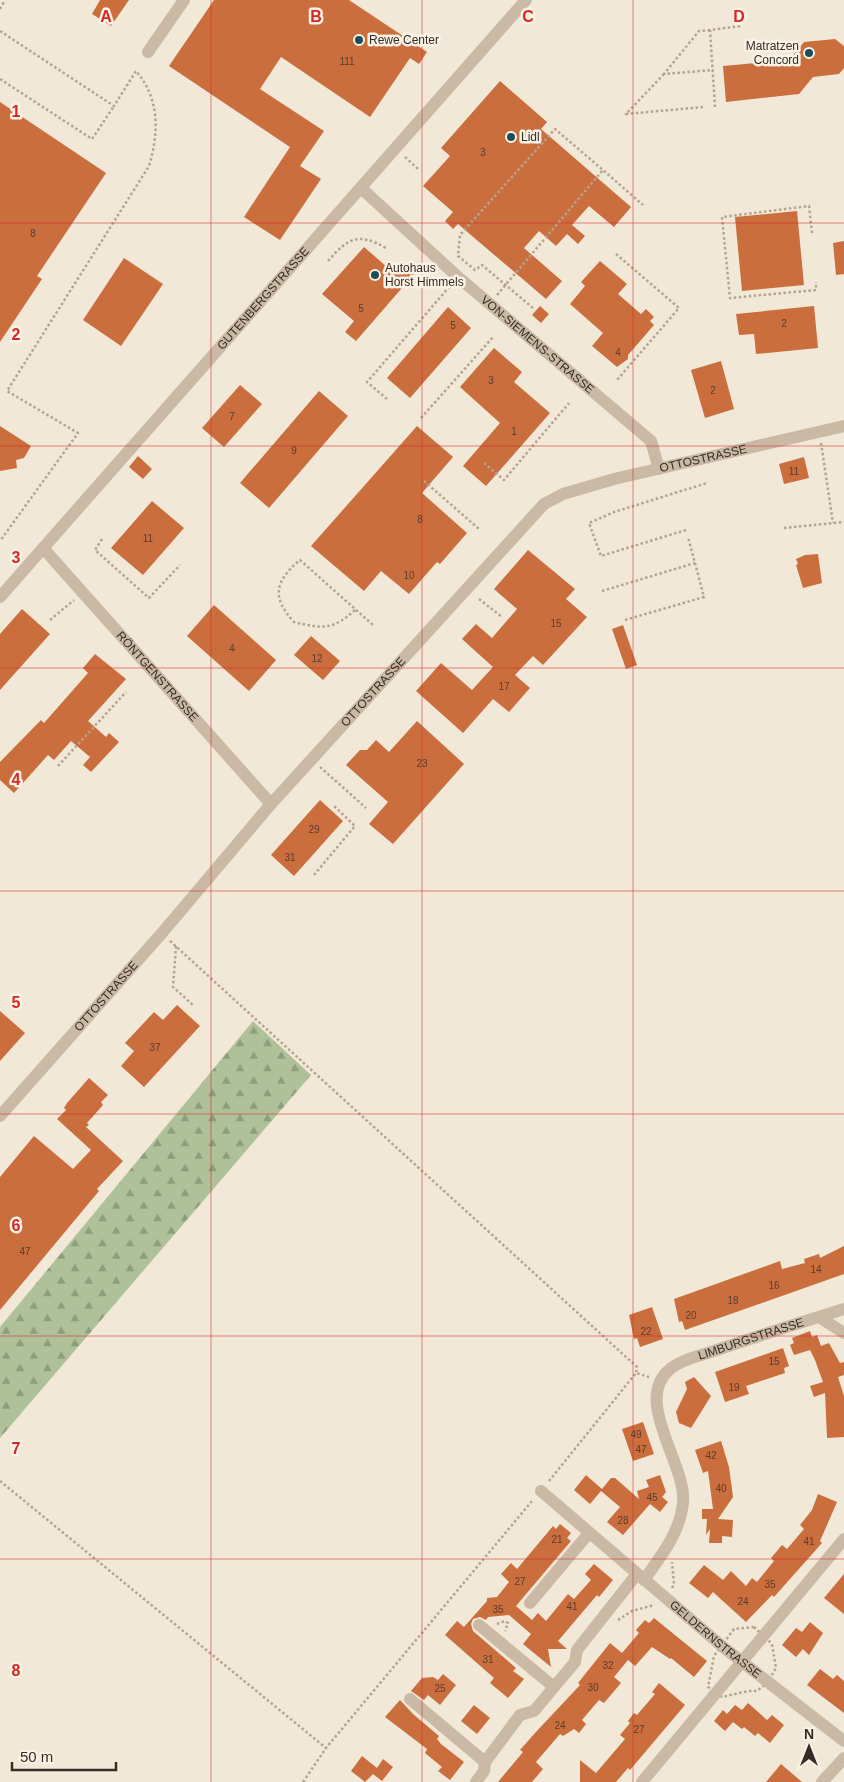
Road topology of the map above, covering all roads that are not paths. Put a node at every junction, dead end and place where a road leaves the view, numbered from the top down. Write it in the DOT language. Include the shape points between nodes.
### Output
graph roads {
  1 [pos="184,0"];
  2 [pos="526,0"];
  3 [pos="148,52"];
  4 [pos="361,188"];
  5 [pos="844,426"];
  6 [pos="659,469"];
  7 [pos="44,548"];
  8 [pos="0,597"];
  9 [pos="271,804"];
  10 [pos="0,1116"];
  11 [pos="844,1310"];
  12 [pos="819,1317"];
  13 [pos="844,1334"];
  14 [pos="541,1491"];
  15 [pos="589,1533"];
  16 [pos="842,1548"];
  17 [pos="641,1577"];
  18 [pos="530,1603"];
  19 [pos="479,1625"];
  20 [pos="741,1662"];
  21 [pos="554,1687"];
  22 [pos="410,1699"];
  23 [pos="844,1741"];
  24 [pos="844,1758"];
  25 [pos="485,1762"];
  26 [pos="476,1782"];
  27 [pos="642,1782"];
  28 [pos="822,1782"];
  1 -- 3 [label="street"];
  2 -- 4 [label="street, GUTENBERGSTRASSE"];
  4 -- 6 [label="street, VON-SIEMENS-STRASSE" via="458,277 651,441"];
  4 -- 7 [label="street, GUTENBERGSTRASSE"];
  5 -- 6 [label="street, OTTOSTRASSE"];
  6 -- 9 [label="street, OTTOSTRASSE" via="563,494 544,504"];
  7 -- 8 [label="street, GUTENBERGSTRASSE"];
  7 -- 9 [label="street, RÖNTGENSTRASSE"];
  9 -- 10 [label="street, OTTOSTRASSE"];
  11 -- 12 [label="street, LIMBURGSTRASSE"];
  12 -- 13 [label="street"];
  12 -- 17 [label="street, LIMBURGSTRASSE" via="683,1362 662,1378 656,1405 684,1501 674,1537"];
  14 -- 15 [label="street, GELDERNSTRASSE"];
  15 -- 17 [label="street, GELDERNSTRASSE"];
  15 -- 18 [label="street"];
  16 -- 20 [label="street"];
  17 -- 20 [label="street, GELDERNSTRASSE"];
  17 -- 21 [label="street" via="601,1619 577,1650 576,1662"];
  19 -- 21 [label="street"];
  20 -- 23 [label="street, GELDERNSTRASSE"];
  20 -- 27 [label="street"];
  21 -- 25 [label="street" via="534,1711 520,1715"];
  22 -- 25 [label="street"];
  24 -- 28 [label="street"];
  25 -- 26 [label="street" via="484,1771"];
}
